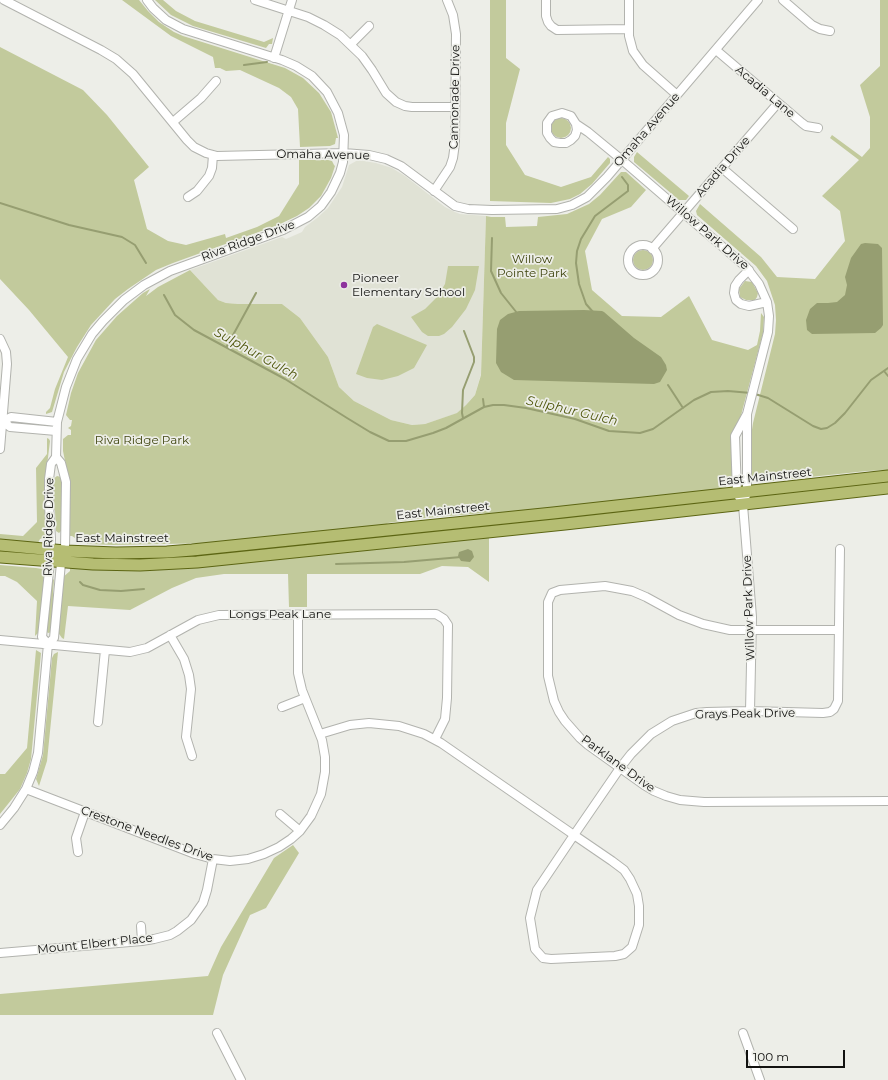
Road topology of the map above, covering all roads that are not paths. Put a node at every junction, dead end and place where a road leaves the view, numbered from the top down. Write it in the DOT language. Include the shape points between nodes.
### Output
graph roads {
  1 [pos="4,0"];
  2 [pos="147,0"];
  3 [pos="255,0"];
  4 [pos="292,0"];
  5 [pos="446,0"];
  6 [pos="546,0"];
  7 [pos="629,0"];
  8 [pos="758,0"];
  9 [pos="783,0"];
  10 [pos="289,10"];
  11 [pos="369,26"];
  12 [pos="629,29"];
  13 [pos="830,31"];
  14 [pos="351,44"];
  15 [pos="716,50"];
  16 [pos="274,58"];
  17 [pos="216,81"];
  18 [pos="677,95"];
  19 [pos="778,103"];
  20 [pos="455,107"];
  21 [pos="173,122"];
  22 [pos="576,124"];
  23 [pos="818,128"];
  24 [pos="344,153"];
  25 [pos="213,155"];
  26 [pos="622,160"];
  27 [pos="722,168"];
  28 [pos="434,191"];
  29 [pos="188,197"];
  30 [pos="684,213"];
  31 [pos="793,229"];
  32 [pos="652,249"];
  33 [pos="749,270"];
  34 [pos="767,302"];
  35 [pos="0,339"];
  36 [pos="747,414"];
  37 [pos="1,421"];
  38 [pos="57,422"];
  39 [pos="56,432"];
  40 [pos="0,449"];
  41 [pos="56,457"];
  42 [pos="888,476"];
  43 [pos="888,488"];
  44 [pos="742,492"];
  45 [pos="743,505"];
  46 [pos="0,545"];
  47 [pos="51,550"];
  48 [pos="840,550"];
  49 [pos="65,551"];
  50 [pos="0,557"];
  51 [pos="56,562"];
  52 [pos="298,615"];
  53 [pos="751,630"];
  54 [pos="839,630"];
  55 [pos="170,635"];
  56 [pos="0,640"];
  57 [pos="48,644"];
  58 [pos="105,650"];
  59 [pos="305,698"];
  60 [pos="282,707"];
  61 [pos="750,711"];
  62 [pos="98,722"];
  63 [pos="320,734"];
  64 [pos="435,739"];
  65 [pos="192,756"];
  66 [pos="620,768"];
  67 [pos="26,789"];
  68 [pos="888,801"];
  69 [pos="85,812"];
  70 [pos="280,814"];
  71 [pos="0,825"];
  72 [pos="300,831"];
  73 [pos="574,835"];
  74 [pos="78,852"];
  75 [pos="213,860"];
  76 [pos="141,926"];
  77 [pos="142,941"];
  78 [pos="0,953"];
  79 [pos="217,1033"];
  80 [pos="743,1033"];
  81 [pos="242,1080"];
  82 [pos="760,1080"];
  1 -- 21 [label="street, Omaha Avenue" via="116,59 133,74"];
  2 -- 16 [label="street, Riva Ridge Drive" via="161,15 183,29"];
  3 -- 10 [label="street"];
  4 -- 10 [label="street"];
  5 -- 20 [label="street, Cannonade Drive" via="455,26"];
  6 -- 12 [label="street" via="546,16 554,28"];
  7 -- 12 [label="street"];
  8 -- 15 [label="street, Omaha Avenue"];
  9 -- 13 [label="street" via="812,25"];
  10 -- 14 [label="street" via="319,22"];
  10 -- 16 [label="street"];
  11 -- 14 [label="street"];
  12 -- 18 [label="street" via="630,41 637,58"];
  14 -- 20 [label="street" via="368,63 386,93 396,102 405,106"];
  15 -- 18 [label="street, Omaha Avenue"];
  15 -- 19 [label="street, Acadia Lane"];
  16 -- 24 [label="street, Riva Ridge Drive" via="302,70 327,92 342,124"];
  17 -- 21 [label="street" via="205,95"];
  18 -- 26 [label="street, Omaha Avenue"];
  19 -- 23 [label="street, Acadia Lane" via="806,126"];
  19 -- 27 [label="street, Acadia Drive"];
  20 -- 28 [label="street, Cannonade Drive" via="453,158"];
  21 -- 25 [label="street, Omaha Avenue" via="194,147"];
  22 -- 26 [label="street, Willow Park Drive"];
  24 -- 25 [label="street, Omaha Avenue"];
  24 -- 28 [label="street, Omaha Avenue" via="386,159 405,169"];
  24 -- 38 [label="street, Riva Ridge Drive" via="340,173 331,192 317,210 304,220 284,230 160,275 136,290 115,308 92,334 75,363"];
  25 -- 29 [label="street" via="209,176"];
  26 -- 28 [label="street, Omaha Avenue" via="587,197 557,209 468,209 456,206"];
  26 -- 30 [label="street, Willow Park Drive"];
  27 -- 30 [label="street, Acadia Drive"];
  27 -- 31 [label="street"];
  30 -- 32 [label="street, Acadia Drive"];
  30 -- 33 [label="street, Willow Park Drive"];
  33 -- 34 [label="street, Willow Park Drive"];
  33 -- 34 [label="street" via="735,286 736,300 749,306"];
  34 -- 36 [label="street, Willow Park Drive" via="768,332"];
  35 -- 37 [label="street" via="6,352 7,364"];
  36 -- 44 [label="street, Willow Park Drive"];
  36 -- 44 [label="street, Willow Park Drive" via="735,436"];
  37 -- 38 [label="street" via="11,417"];
  37 -- 39 [label="street" via="10,427"];
  37 -- 40 [label="street"];
  38 -- 39 [label="street, Riva Ridge Drive"];
  39 -- 41 [label="street, Riva Ridge Drive"];
  41 -- 47 [label="street, Riva Ridge Drive" via="51,464 49,479"];
  41 -- 49 [label="street, Riva Ridge Drive" via="61,463 66,482"];
  42 -- 44 [label="main road, East Mainstreet"];
  43 -- 45 [label="main road, East Mainstreet"];
  44 -- 45 [label="street, Willow Park Drive"];
  44 -- 49 [label="main road, East Mainstreet" via="198,550 127,553"];
  45 -- 51 [label="main road, East Mainstreet" via="197,562 140,565"];
  45 -- 53 [label="street, Willow Park Drive"];
  46 -- 47 [label="main road, East Mainstreet"];
  47 -- 49 [label="main road, East Mainstreet"];
  47 -- 51 [label="street, Riva Ridge Drive"];
  48 -- 54 [label="street, Grays Peak Drive"];
  49 -- 51 [label="street, Riva Ridge Drive"];
  50 -- 51 [label="main road, East Mainstreet"];
  51 -- 57 [label="street, Riva Ridge Drive" via="42,637"];
  52 -- 55 [label="street, Longs Peak Lane" via="214,615 198,620"];
  52 -- 59 [label="street, Crestone Needles Drive" via="298,669"];
  52 -- 64 [label="street, Longs Peak Lane" via="446,616 447,704 445,719"];
  53 -- 54 [label="street, Parklane Drive"];
  53 -- 61 [label="street, Willow Park Drive"];
  53 -- 66 [label="street, Parklane Drive" via="730,630 703,624 679,615 646,597 605,586 552,593 548,602 548,676 554,701 565,721 577,734"];
  54 -- 61 [label="street, Grays Peak Drive" via="838,701 834,709 823,713"];
  55 -- 58 [label="street, Longs Peak Lane" via="142,650"];
  55 -- 65 [label="street" via="190,675 186,737"];
  56 -- 57 [label="street, Longs Peak Lane"];
  57 -- 58 [label="street, Longs Peak Lane"];
  57 -- 67 [label="street, Riva Ridge Drive" via="38,753"];
  58 -- 62 [label="street"];
  59 -- 60 [label="street"];
  59 -- 63 [label="street, Crestone Needles Drive"];
  61 -- 66 [label="street, Grays Peak Drive" via="696,713 672,721 651,734"];
  63 -- 64 [label="street" via="350,725 377,723 406,727"];
  63 -- 72 [label="street, Crestone Needles Drive" via="326,762 323,788 311,816"];
  64 -- 73 [label="street"];
  66 -- 68 [label="street, Parklane Drive" via="654,791 691,801"];
  66 -- 73 [label="street, Grays Peak Drive"];
  67 -- 69 [label="street, Crestone Needles Drive"];
  67 -- 71 [label="street, Riva Ridge Drive"];
  69 -- 74 [label="street" via="76,838"];
  69 -- 75 [label="street, Crestone Needles Drive"];
  70 -- 72 [label="street"];
  72 -- 75 [label="street, Crestone Needles Drive" via="279,847 259,857 235,861"];
  73 -- 73 [label="street" via="537,890 530,918 534,949 543,958 550,959 624,954 632,948 639,925 639,906 630,879 624,870"];
  75 -- 77 [label="street, Mount Elbert Place" via="206,896 191,920 170,935"];
  76 -- 77 [label="street"];
  77 -- 78 [label="street, Mount Elbert Place"];
  79 -- 81 [label="street"];
  80 -- 82 [label="street"];
}
